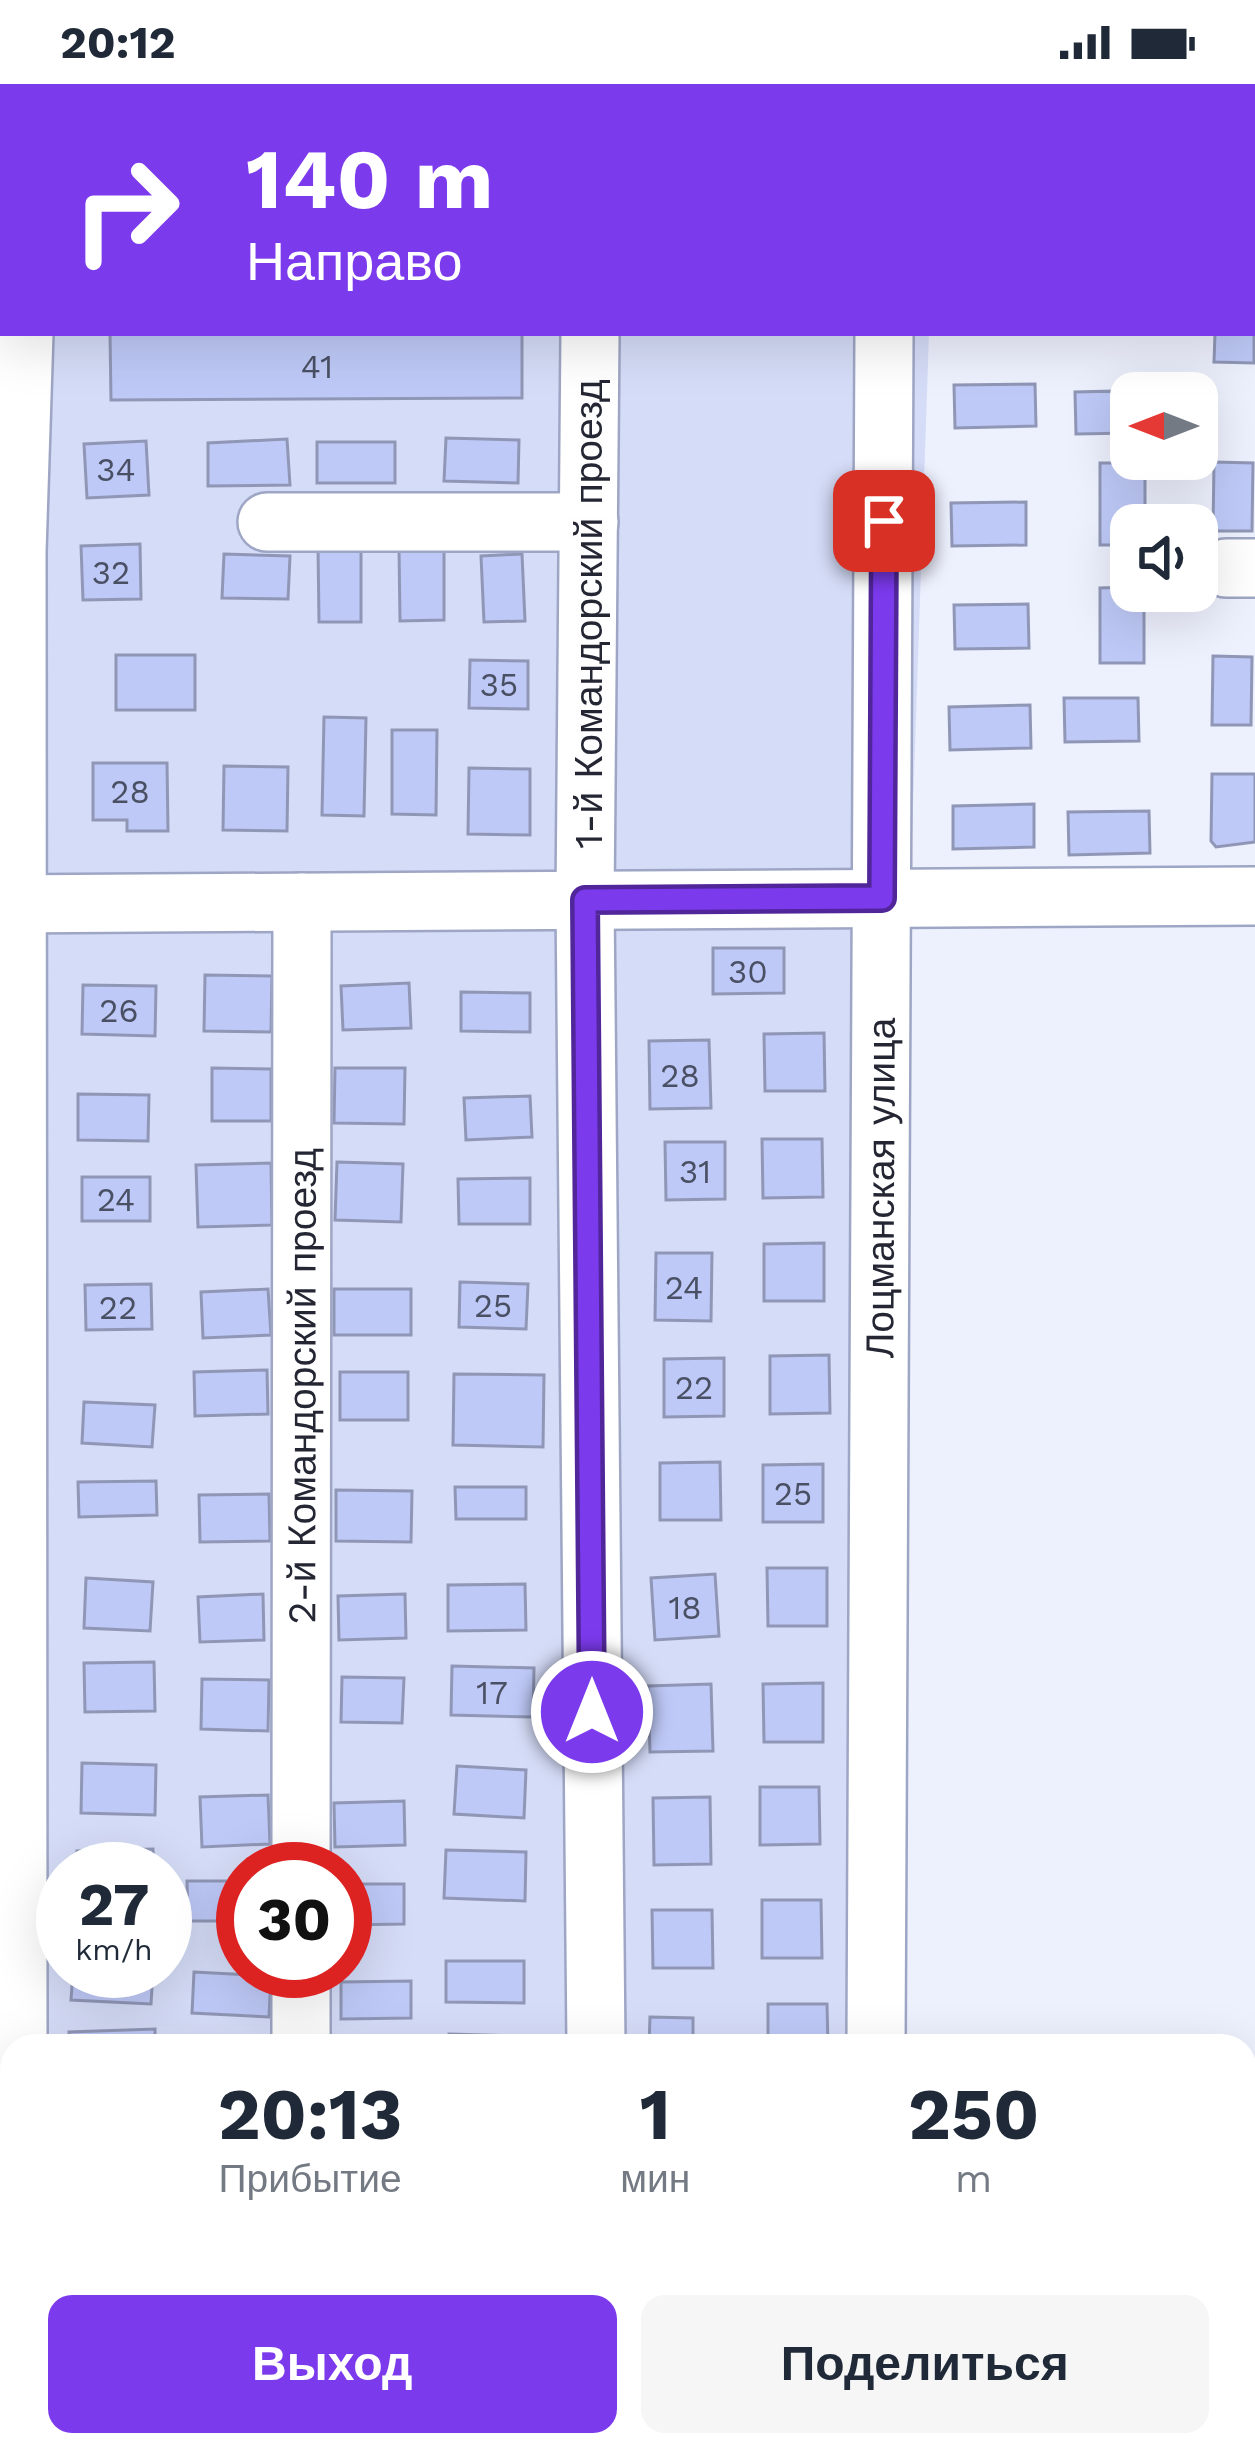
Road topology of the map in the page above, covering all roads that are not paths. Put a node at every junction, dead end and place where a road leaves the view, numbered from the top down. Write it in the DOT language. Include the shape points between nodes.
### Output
graph roads {
  1 [pos="24,336"];
  2 [pos="590,336"];
  3 [pos="884,336"];
  4 [pos="267,522"];
  5 [pos="589,522"];
  6 [pos="9,552"];
  7 [pos="1255,896"];
  8 [pos="882,898"];
  9 [pos="585,900"];
  10 [pos="302,902"];
  11 [pos="10,904"];
  12 [pos="9,1748"];
  13 [pos="302,1842"];
  14 [pos="301,1998"];
  15 [pos="18,2034"];
  16 [pos="301,2034"];
  17 [pos="596,2034"];
  18 [pos="877,2034"];
  1 -- 6 [label="street"];
  2 -- 5 [label="street, 1-й Командорский проезд"];
  3 -- 8 [label="street, Лоцманская улица"];
  4 -- 5 [label="street"];
  5 -- 9 [label="street, 1-й Командорский проезд"];
  6 -- 11 [label="street"];
  7 -- 8 [label="street"];
  8 -- 9 [label="street"];
  8 -- 18 [label="street, Лоцманская улица"];
  9 -- 10 [label="street"];
  9 -- 17 [label="street, 1-й Командорский проезд"];
  10 -- 11 [label="street"];
  10 -- 13 [label="street, 2-й Командорский проезд"];
  11 -- 12 [label="street"];
  12 -- 15 [label="street"];
  14 -- 16 [label="street"];
}
